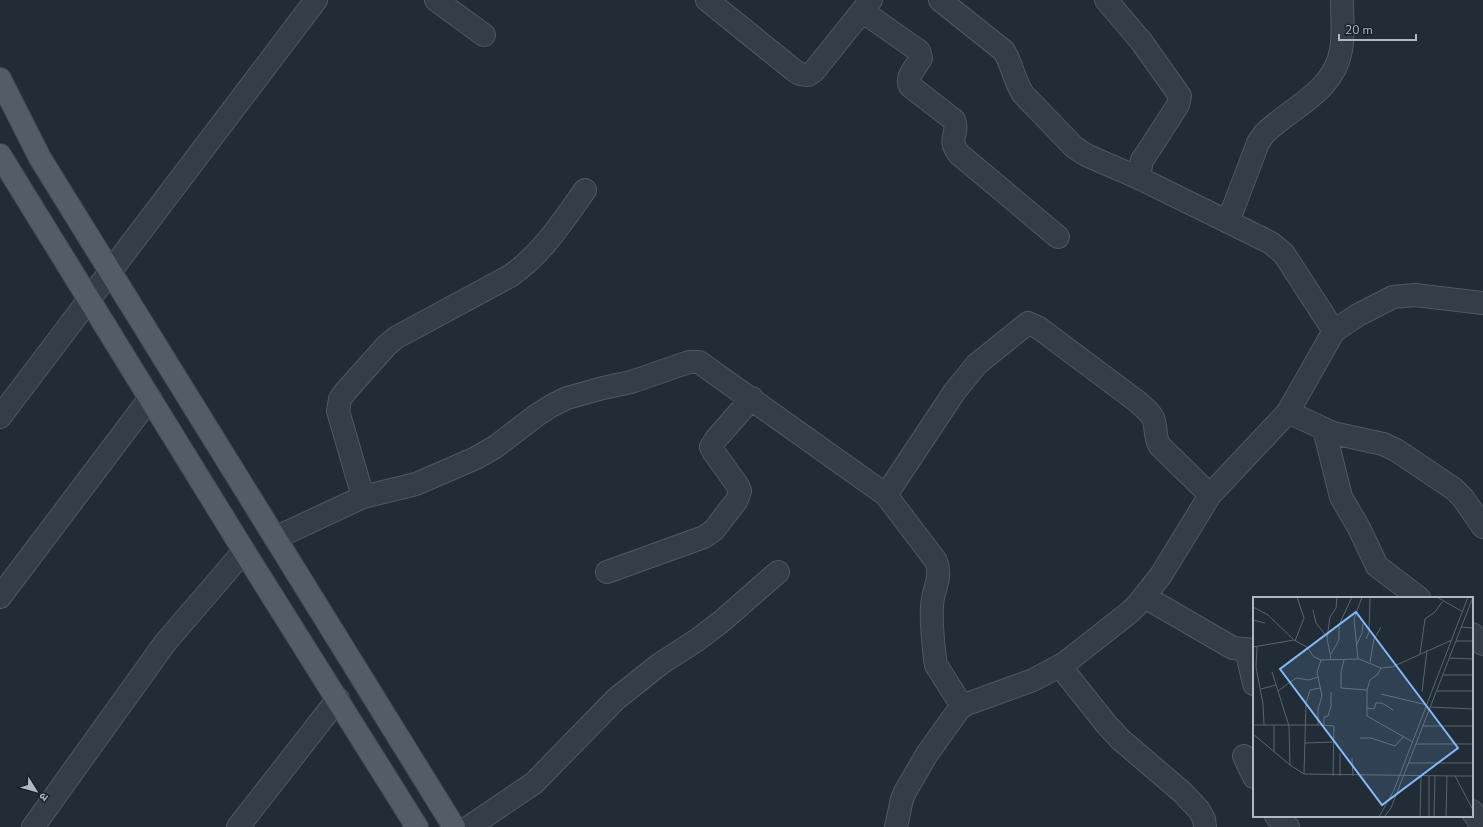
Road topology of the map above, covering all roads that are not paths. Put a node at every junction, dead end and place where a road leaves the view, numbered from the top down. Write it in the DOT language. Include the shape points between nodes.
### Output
graph roads {
  1 [pos="316,0"];
  2 [pos="436,0"];
  3 [pos="707,0"];
  4 [pos="940,0"];
  5 [pos="1106,0"];
  6 [pos="1342,0"];
  7 [pos="867,5"];
  8 [pos="484,35"];
  9 [pos="0,79"];
  10 [pos="0,154"];
  11 [pos="1139,178"];
  12 [pos="585,190"];
  13 [pos="1228,222"];
  14 [pos="1058,237"];
  15 [pos="110,271"];
  16 [pos="89,298"];
  17 [pos="1483,302"];
  18 [pos="1334,331"];
  19 [pos="150,398"];
  20 [pos="752,398"];
  21 [pos="1288,412"];
  22 [pos="0,417"];
  23 [pos="1324,429"];
  24 [pos="886,495"];
  25 [pos="1210,495"];
  26 [pos="1473,496"];
  27 [pos="363,497"];
  28 [pos="1483,527"];
  29 [pos="275,538"];
  30 [pos="244,551"];
  31 [pos="607,572"];
  32 [pos="778,572"];
  33 [pos="0,597"];
  34 [pos="1145,597"];
  35 [pos="1418,597"];
  36 [pos="1473,635"];
  37 [pos="1483,644"];
  38 [pos="1250,650"];
  39 [pos="1060,666"];
  40 [pos="1253,676"];
  41 [pos="338,699"];
  42 [pos="962,706"];
  43 [pos="1244,756"];
  44 [pos="1253,774"];
  45 [pos="1473,812"];
  46 [pos="1277,817"];
  47 [pos="33,827"];
  48 [pos="238,827"];
  49 [pos="417,827"];
  50 [pos="454,827"];
  51 [pos="469,827"];
  52 [pos="896,827"];
  53 [pos="1205,827"];
  54 [pos="1288,827"];
  55 [pos="1483,827"];
  1 -- 15 [label="street"];
  2 -- 8 [label="street"];
  3 -- 7 [label="street" via="795,71 808,75 814,71"];
  4 -- 11 [label="street" via="1004,51 1023,94 1074,146 1086,155"];
  5 -- 11 [label="street" via="1141,41 1180,96 1178,105 1142,160"];
  6 -- 13 [label="street" via="1341,49 1333,73 1325,84 1264,134 1258,143"];
  7 -- 14 [label="street" via="919,51 921,58 908,83 954,120 957,126 952,143 959,154"];
  9 -- 15 [label="main road" via="40,158"];
  10 -- 16 [label="main road"];
  11 -- 13 [label="street"];
  12 -- 27 [label="street" via="549,240 521,269 397,337 345,392 340,399 338,411"];
  13 -- 18 [label="street" via="1271,243 1284,254"];
  15 -- 16 [label="street"];
  15 -- 29 [label="main road"];
  16 -- 19 [label="main road"];
  16 -- 22 [label="street"];
  17 -- 18 [label="street" via="1415,295 1392,297"];
  18 -- 21 [label="street"];
  19 -- 30 [label="main road"];
  19 -- 33 [label="street"];
  20 -- 24 [label="street"];
  20 -- 27 [label="street" via="704,364 689,362 630,382 567,398 542,412 476,458 416,484"];
  20 -- 31 [label="street" via="711,447 740,491 737,500 714,530 704,537"];
  21 -- 23 [label="street"];
  21 -- 25 [label="street"];
  23 -- 26 [label="street" via="1383,444 1447,484"];
  23 -- 35 [label="street" via="1341,498 1360,528 1377,566"];
  24 -- 25 [label="street" via="966,376 1028,323 1039,328 1142,405 1154,420 1160,446"];
  24 -- 42 [label="street" via="938,566 939,577 932,606 936,665"];
  25 -- 34 [label="street"];
  26 -- 28 [label="street"];
  27 -- 29 [label="street"];
  29 -- 50 [label="main road"];
  30 -- 41 [label="main road"];
  30 -- 47 [label="street" via="164,643"];
  32 -- 51 [label="street" via="722,622 660,664 616,699 534,784"];
  34 -- 38 [label="street" via="1233,648"];
  34 -- 39 [label="street" via="1130,612"];
  36 -- 37 [label="street"];
  38 -- 40 [label="street"];
  39 -- 42 [label="street" via="1033,680"];
  39 -- 53 [label="street" via="1121,740 1182,792 1199,810"];
  41 -- 48 [label="street"];
  41 -- 49 [label="main road"];
  42 -- 52 [label="street" via="927,754 905,792"];
  43 -- 44 [label="street"];
  45 -- 55 [label="street"];
  46 -- 54 [label="street"];
}
